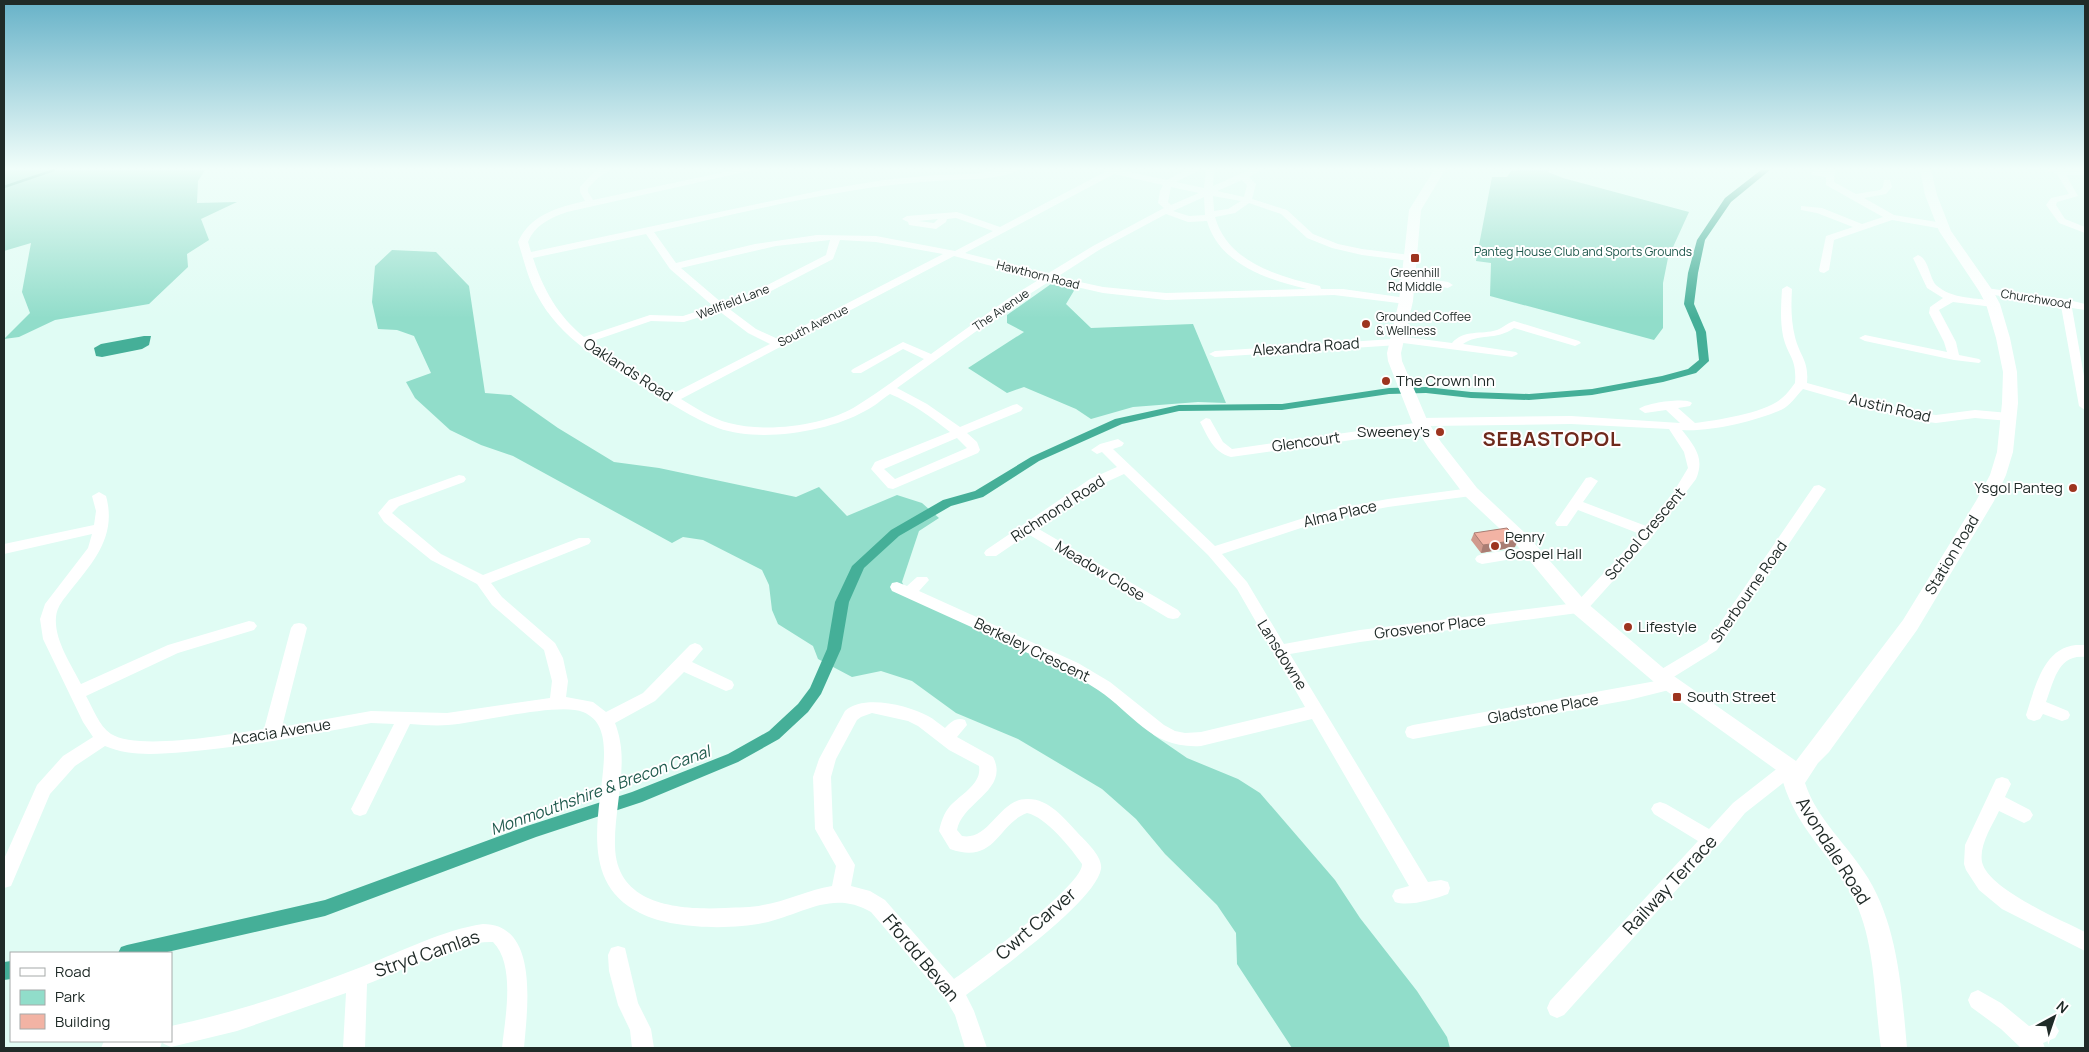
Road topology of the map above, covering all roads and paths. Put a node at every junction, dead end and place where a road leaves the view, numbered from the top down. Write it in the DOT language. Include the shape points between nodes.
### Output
graph roads {
  1 [pos="544,219"];
  2 [pos="700,219"];
  3 [pos="907,219"];
  4 [pos="943,219"];
  5 [pos="971,219"];
  6 [pos="1019,219"];
  7 [pos="1151,219"];
  8 [pos="1212,219"];
  9 [pos="1292,219"];
  10 [pos="1414,219"];
  11 [pos="1846,219"];
  12 [pos="1882,219"];
  13 [pos="1907,219"];
  14 [pos="1940,219"];
  15 [pos="2061,219"];
  16 [pos="1862,226"];
  17 [pos="1943,226"];
  18 [pos="648,230"];
  19 [pos="999,230"];
  20 [pos="2085,230"];
  21 [pos="836,237"];
  22 [pos="954,253"];
  23 [pos="528,256"];
  24 [pos="1410,258"];
  25 [pos="1918,258"];
  26 [pos="674,267"];
  27 [pos="1824,270"];
  28 [pos="1049,278"];
  29 [pos="1409,279"];
  30 [pos="1453,286"];
  31 [pos="1787,289"];
  32 [pos="1334,292"];
  33 [pos="1989,298"];
  34 [pos="1951,299"];
  35 [pos="1406,301"];
  36 [pos="2065,302"];
  37 [pos="2085,307"];
  38 [pos="721,308"];
  39 [pos="914,338"];
  40 [pos="1865,338"];
  41 [pos="1398,340"];
  42 [pos="582,341"];
  43 [pos="1575,343"];
  44 [pos="779,344"];
  45 [pos="902,345"];
  46 [pos="1457,347"];
  47 [pos="1215,354"];
  48 [pos="1512,354"];
  49 [pos="1954,357"];
  50 [pos="931,358"];
  51 [pos="1975,361"];
  52 [pos="857,371"];
  53 [pos="1803,385"];
  54 [pos="889,389"];
  55 [pos="672,399"];
  56 [pos="1686,403"];
  57 [pos="1668,405"];
  58 [pos="2085,406"];
  59 [pos="1018,408"];
  60 [pos="861,409"];
  61 [pos="1645,409"];
  62 [pos="2009,417"];
  63 [pos="1206,422"];
  64 [pos="1422,424"];
  65 [pos="1674,427"];
  66 [pos="1692,427"];
  67 [pos="958,432"];
  68 [pos="1106,446"];
  69 [pos="1126,468"];
  70 [pos="459,479"];
  71 [pos="1591,481"];
  72 [pos="1819,489"];
  73 [pos="1471,492"];
  74 [pos="99,496"];
  75 [pos="1575,504"];
  76 [pos="1562,523"];
  77 [pos="101,528"];
  78 [pos="1027,528"];
  79 [pos="1648,532"];
  80 [pos="584,540"];
  81 [pos="4,549"];
  82 [pos="1213,552"];
  83 [pos="1532,552"];
  84 [pos="991,553"];
  85 [pos="1482,559"];
  86 [pos="482,580"];
  87 [pos="922,580"];
  88 [pos="1580,608"];
  89 [pos="1173,614"];
  90 [pos="248,626"];
  91 [pos="299,628"];
  92 [pos="695,649"];
  93 [pos="1279,650"];
  94 [pos="2085,651"];
  95 [pos="682,664"];
  96 [pos="1666,681"];
  97 [pos="726,686"];
  98 [pos="77,693"];
  99 [pos="557,703"];
  100 [pos="1317,711"];
  101 [pos="2062,715"];
  102 [pos="405,718"];
  103 [pos="605,720"];
  104 [pos="960,725"];
  105 [pos="1413,732"];
  106 [pos="271,735"];
  107 [pos="945,737"];
  108 [pos="104,738"];
  109 [pos="1794,771"];
  110 [pos="360,809"];
  111 [pos="1660,809"];
  112 [pos="2024,815"];
  113 [pos="1712,840"];
  114 [pos="4,880"];
  115 [pos="840,893"];
  116 [pos="1402,896"];
  117 [pos="2085,942"];
  118 [pos="618,955"];
  119 [pos="357,978"];
  120 [pos="953,993"];
  121 [pos="1978,1000"];
  122 [pos="1557,1008"];
  123 [pos="2048,1031"];
  124 [pos="172,1037"];
  125 [pos="146,1042"];
  126 [pos="2030,1043"];
  127 [pos="112,1048"];
  128 [pos="354,1048"];
  129 [pos="513,1048"];
  130 [pos="643,1048"];
  131 [pos="976,1048"];
  132 [pos="1894,1048"];
  1 -- 23 [label="street, Oaklands Road" via="530,227 523,242"];
  2 -- 18 [label="street"];
  3 -- 4 [label="street" via="908,222 936,226"];
  5 -- 19 [label="street"];
  6 -- 19 [label="street, South Avenue"];
  7 -- 28 [label="street, The Avenue"];
  8 -- 32 [label="street" via="1221,241 1237,257 1274,276"];
  9 -- 24 [label="street" via="1310,236 1334,246"];
  10 -- 24 [label="street"];
  11 -- 16 [label="street"];
  12 -- 16 [label="street"];
  13 -- 17 [label="street"];
  14 -- 17 [label="street, Station Road"];
  15 -- 20 [label="street"];
  16 -- 27 [label="street" via="1829,238"];
  17 -- 33 [label="street, Station Road"];
  18 -- 23 [label="street"];
  18 -- 26 [label="street"];
  19 -- 22 [label="street, South Avenue"];
  21 -- 22 [label="street, Hawthorn Road" via="910,244"];
  21 -- 26 [label="street, Hawthorn Road" via="781,243"];
  21 -- 38 [label="street, Wellfield Lane" via="832,252 823,261 750,298"];
  22 -- 28 [label="street, Hawthorn Road"];
  22 -- 44 [label="street, South Avenue"];
  23 -- 42 [label="street, Oaklands Road" via="543,296 562,324"];
  24 -- 29 [label="street"];
  25 -- 34 [label="street" via="1931,286"];
  26 -- 38 [label="street"];
  28 -- 32 [label="street, Hawthorn Road" via="1143,295"];
  28 -- 50 [label="street, The Avenue"];
  29 -- 30 [label="street"];
  29 -- 35 [label="street"];
  31 -- 53 [label="street" via="1786,320 1791,345 1803,365"];
  32 -- 35 [label="street, Hawthorn Road"];
  33 -- 34 [label="street, Churchwood"];
  33 -- 36 [label="street, Churchwood"];
  33 -- 62 [label="street, Station Road" via="2003,338 2010,372"];
  34 -- 49 [label="street" via="1938,304 1934,313 1948,337"];
  35 -- 41 [label="street"];
  36 -- 37 [label="street, Churchwood"];
  36 -- 58 [label="street"];
  38 -- 42 [label="street, Wellfield Lane" via="684,319 650,318"];
  38 -- 44 [label="street" via="752,331"];
  39 -- 45 [label="street"];
  40 -- 49 [label="street" via="1888,346"];
  41 -- 46 [label="street"];
  41 -- 47 [label="street, Alexandra Road"];
  41 -- 64 [label="street" via="1395,361"];
  42 -- 55 [label="street, Oaklands Road" via="622,370"];
  43 -- 46 [label="street" via="1514,324 1500,332 1465,338 1457,343"];
  44 -- 55 [label="street, South Avenue"];
  45 -- 50 [label="street"];
  45 -- 52 [label="street"];
  46 -- 48 [label="street"];
  49 -- 51 [label="street"];
  50 -- 54 [label="street, The Avenue"];
  53 -- 62 [label="street, Austin Road" via="1912,416 1936,419 1974,414"];
  53 -- 66 [label="street" via="1776,408 1727,422"];
  54 -- 60 [label="street, The Avenue"];
  54 -- 67 [label="street" via="923,404"];
  55 -- 60 [label="street, Oaklands Road" via="724,426 750,431 820,425"];
  56 -- 57 [label="street"];
  57 -- 61 [label="street"];
  57 -- 66 [label="street"];
  59 -- 67 [label="street"];
  62 -- 109 [label="street, Station Road" via="2005,452 1998,475 1910,625 1826,739"];
  63 -- 64 [label="street, Glencourt" via="1217,444 1223,451 1231,453"];
  64 -- 65 [label="street" via="1571,420"];
  64 -- 73 [label="street"];
  65 -- 66 [label="street"];
  65 -- 79 [label="street, School Crescent" via="1692,456 1694,468 1687,483"];
  67 -- 67 [label="street" via="973,445 974,450 898,490 877,469"];
  68 -- 69 [label="street, Lansdowne"];
  69 -- 78 [label="street, Richmond Road" via="1095,482"];
  69 -- 82 [label="street, Lansdowne"];
  70 -- 86 [label="street" via="394,503 385,513 436,556"];
  71 -- 75 [label="street"];
  72 -- 96 [label="street, Sherbourne Road" via="1714,645"];
  73 -- 82 [label="street, Alma Place" via="1329,514"];
  73 -- 83 [label="street"];
  74 -- 77 [label="street"];
  75 -- 76 [label="street"];
  75 -- 79 [label="street"];
  77 -- 81 [label="street"];
  77 -- 98 [label="street" via="91,556 61,591 50,608 48,619 51,639"];
  78 -- 84 [label="street, Richmond Road"];
  78 -- 89 [label="street, Meadow Close"];
  79 -- 88 [label="street, School Crescent"];
  80 -- 86 [label="street"];
  82 -- 93 [label="street, Lansdowne" via="1242,586"];
  83 -- 85 [label="street"];
  83 -- 88 [label="street"];
  86 -- 99 [label="street" via="497,601 554,652 560,681"];
  87 -- 100 [label="street, Berkeley Crescent" via="904,590 1072,667 1104,686 1171,737 1201,739"];
  88 -- 93 [label="street, Grosvenor Place" via="1360,636"];
  88 -- 96 [label="street"];
  90 -- 98 [label="street" via="173,649"];
  91 -- 106 [label="street"];
  92 -- 95 [label="street"];
  93 -- 100 [label="street, Lansdowne"];
  94 -- 101 [label="street" via="2060,656 2044,684 2036,710"];
  95 -- 97 [label="street"];
  95 -- 103 [label="street" via="648,697"];
  96 -- 105 [label="street, Gladstone Place" via="1629,694"];
  96 -- 109 [label="street"];
  98 -- 108 [label="street" via="91,722"];
  99 -- 102 [label="street, Acacia Avenue" via="447,718"];
  99 -- 103 [label="street, Acacia Avenue" via="590,707"];
  100 -- 116 [label="street, Lansdowne" via="1432,890"];
  102 -- 106 [label="street, Acacia Avenue" via="371,717"];
  102 -- 110 [label="street"];
  103 -- 115 [label="street" via="613,749 605,857 610,874 621,890 641,906 663,915 687,918 753,916 820,895"];
  104 -- 107 [label="street"];
  106 -- 108 [label="street, Acacia Avenue" via="163,747 131,747"];
  107 -- 115 [label="street, Cwrt Carver" via="911,715 872,707 851,716 822,777 824,829 846,865"];
  107 -- 120 [label="street, Cwrt Carver" via="984,759 988,765 983,786 950,820 948,832 956,843 977,843 992,834 1013,812 1032,806 1045,812 1087,856 1092,868 1086,880 1062,906"];
  108 -- 114 [label="street" via="69,762 42,790"];
  109 -- 113 [label="street, Railway Terrace" via="1739,808"];
  109 -- 132 [label="street, Avondale Road" via="1797,795 1868,901 1881,951"];
  111 -- 113 [label="street"];
  112 -- 117 [label="street" via="1999,792 1974,845 1974,864 1986,884 2009,903"];
  113 -- 122 [label="street, Railway Terrace"];
  115 -- 120 [label="street, Ffordd Bevan" via="862,897 878,906"];
  118 -- 130 [label="street" via="628,1005 640,1029"];
  119 -- 124 [label="street, Stryd Camlas" via="248,1018"];
  119 -- 128 [label="street, Stryd Camlas"];
  119 -- 129 [label="street, Stryd Camlas" via="479,932 499,934 512,953 516,972"];
  120 -- 131 [label="street, Ffordd Bevan" via="964,1011"];
  121 -- 126 [label="street" via="2002,1015"];
  123 -- 126 [label="street"];
  125 -- 127 [label="street"];
}
